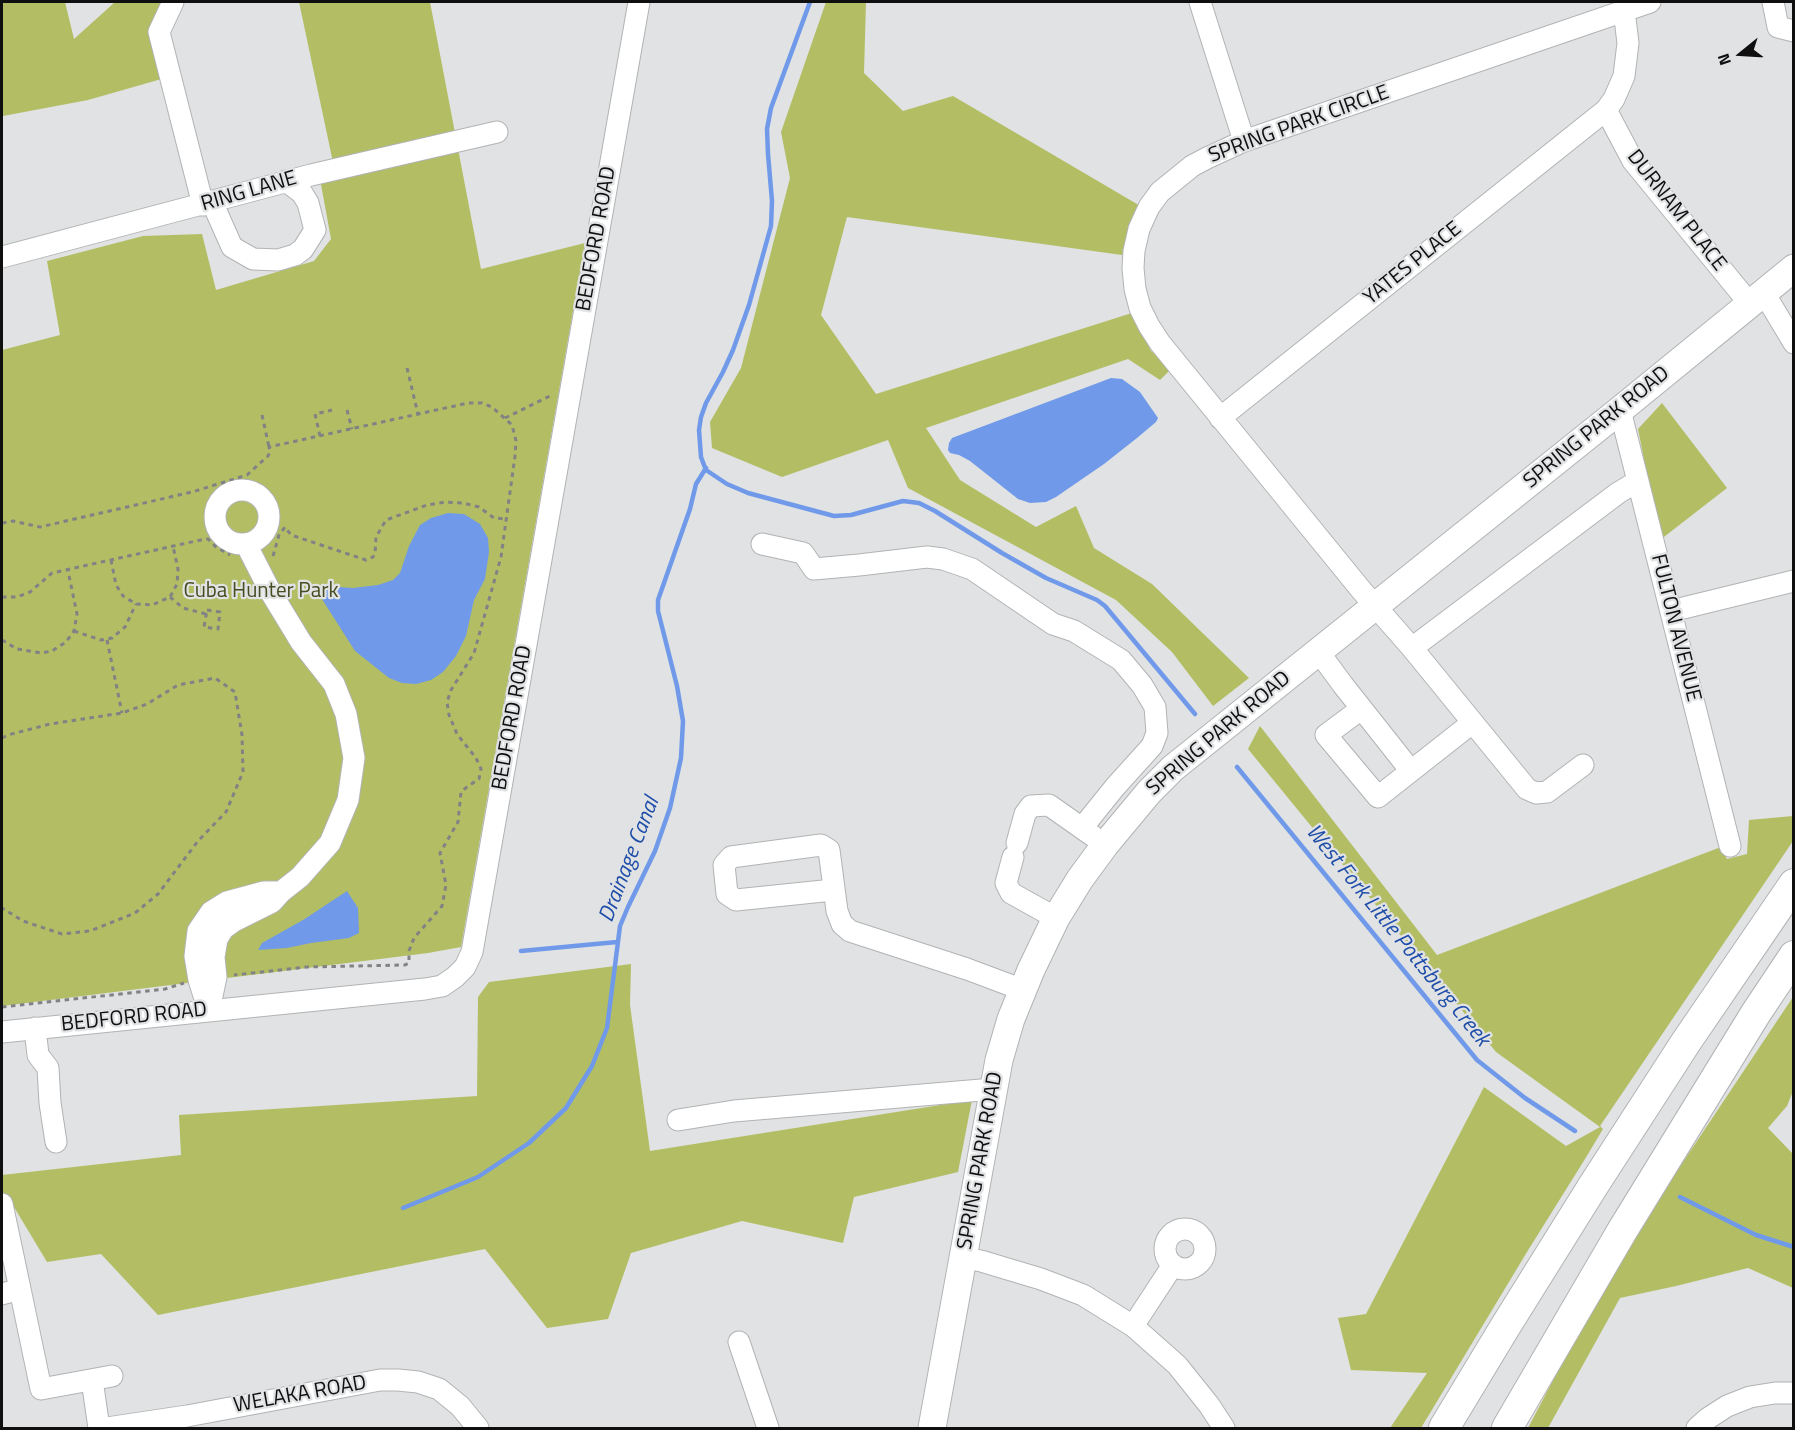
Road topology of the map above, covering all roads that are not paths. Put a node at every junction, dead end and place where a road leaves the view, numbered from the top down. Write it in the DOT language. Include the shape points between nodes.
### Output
graph roads {
  1 [pos="173,2"];
  2 [pos="639,2"];
  3 [pos="1200,2"];
  4 [pos="1650,2"];
  5 [pos="1773,2"];
  6 [pos="1624,10"];
  7 [pos="1794,31"];
  8 [pos="1606,110"];
  9 [pos="497,132"];
  10 [pos="1244,141"];
  11 [pos="285,181"];
  12 [pos="208,203"];
  13 [pos="2,257"];
  14 [pos="1794,268"];
  15 [pos="1757,299"];
  16 [pos="1794,343"];
  17 [pos="1620,410"];
  18 [pos="1220,418"];
  19 [pos="1638,481"];
  20 [pos="762,544"];
  21 [pos="263,555"];
  22 [pos="1794,581"];
  23 [pos="1375,606"];
  24 [pos="1671,611"];
  25 [pos="1412,648"];
  26 [pos="1318,651"];
  27 [pos="1357,703"];
  28 [pos="1472,723"];
  29 [pos="1583,765"];
  30 [pos="1411,771"];
  31 [pos="1082,828"];
  32 [pos="1106,845"];
  33 [pos="1730,846"];
  34 [pos="1794,884"];
  35 [pos="833,890"];
  36 [pos="1056,918"];
  37 [pos="1794,956"];
  38 [pos="1023,990"];
  39 [pos="209,1010"];
  40 [pos="35,1028"];
  41 [pos="2,1032"];
  42 [pos="993,1089"];
  43 [pos="678,1120"];
  44 [pos="56,1142"];
  45 [pos="2,1204"];
  46 [pos="964,1258"];
  47 [pos="1173,1265"];
  48 [pos="11,1292"];
  49 [pos="1133,1326"];
  50 [pos="739,1342"];
  51 [pos="1794,1393"];
  52 [pos="188,1422"];
  53 [pos="99,1428"];
  54 [pos="107,1428"];
  55 [pos="478,1428"];
  56 [pos="768,1428"];
  57 [pos="932,1428"];
  58 [pos="1224,1428"];
  59 [pos="1444,1428"];
  60 [pos="1507,1428"];
  61 [pos="1697,1428"];
  1 -- 12 [label="street" via="159,32"];
  2 -- 39 [label="street, BEDFORD ROAD" via="472,952 465,966 442,986"];
  3 -- 10 [label="street"];
  4 -- 6 [label="street, SPRING PARK CIRCLE"];
  5 -- 7 [label="street" via="1778,27"];
  6 -- 8 [label="street" via="1628,43 1624,76"];
  6 -- 10 [label="street, SPRING PARK CIRCLE"];
  8 -- 15 [label="street, DURNAM PLACE" via="1632,161"];
  8 -- 18 [label="street, YATES PLACE"];
  9 -- 11 [label="street, RING LANE"];
  10 -- 18 [label="street, SPRING PARK CIRCLE" via="1192,166 1160,192 1139,229 1132,268 1140,308 1149,326"];
  11 -- 12 [label="street, RING LANE"];
  11 -- 12 [label="street" via="302,193 315,230 303,249 278,260 253,259 232,247"];
  12 -- 13 [label="street, RING LANE"];
  14 -- 15 [label="main road, SPRING PARK ROAD"];
  15 -- 16 [label="street, DURNAM PLACE"];
  15 -- 17 [label="main road, SPRING PARK ROAD"];
  17 -- 19 [label="street, FULTON AVENUE"];
  17 -- 23 [label="main road, SPRING PARK ROAD"];
  18 -- 23 [label="street, SPRING PARK CIRCLE"];
  19 -- 24 [label="street, FULTON AVENUE"];
  19 -- 25 [label="street"];
  20 -- 31 [label="street" via="803,553 814,568 927,557 943,559 972,569 1053,624 1074,631 1120,660 1155,707 1157,733 1152,746"];
  21 -- 39 [label="street" via="270,591 301,642 334,684 346,714 354,758 348,800 330,843 272,902 234,921 217,939 216,977"];
  22 -- 24 [label="street"];
  23 -- 25 [label="street, SPRING PARK CIRCLE"];
  23 -- 26 [label="main road, SPRING PARK ROAD"];
  24 -- 33 [label="street, FULTON AVENUE"];
  25 -- 28 [label="street, SPRING PARK CIRCLE"];
  26 -- 27 [label="street"];
  26 -- 32 [label="main road, SPRING PARK ROAD" via="1173,768"];
  27 -- 30 [label="street"];
  27 -- 30 [label="street" via="1326,735 1378,797"];
  28 -- 29 [label="street, SPRING PARK CIRCLE" via="1527,789 1536,793 1547,792"];
  28 -- 30 [label="street"];
  31 -- 32 [label="street"];
  31 -- 36 [label="street" via="1049,805 1031,806 1025,814 1006,883 1011,893"];
  32 -- 36 [label="main road, SPRING PARK ROAD"];
  34 -- 59 [label="highway" via="1618,1147"];
  35 -- 35 [label="street" via="829,850 820,845 731,857 724,865 728,894 736,900"];
  35 -- 38 [label="street" via="842,924 850,931"];
  36 -- 38 [label="main road, SPRING PARK ROAD"];
  37 -- 60 [label="highway" via="1628,1221"];
  38 -- 42 [label="main road, SPRING PARK ROAD" via="1011,1019"];
  39 -- 40 [label="street, BEDFORD ROAD"];
  40 -- 41 [label="street, BEDFORD ROAD"];
  40 -- 44 [label="street" via="38,1055 48,1068"];
  42 -- 43 [label="street" via="734,1111"];
  42 -- 46 [label="main road, SPRING PARK ROAD"];
  45 -- 48 [label="street"];
  46 -- 49 [label="street" via="1083,1295"];
  46 -- 57 [label="main road, SPRING PARK ROAD"];
  47 -- 49 [label="street"];
  48 -- 53 [label="street" via="41,1389 102,1378"];
  49 -- 58 [label="street" via="1177,1365"];
  50 -- 56 [label="street"];
  51 -- 61 [label="street" via="1742,1400"];
  52 -- 54 [label="street, WELAKA ROAD"];
  52 -- 55 [label="street, WELAKA ROAD" via="380,1380 398,1380 438,1389 460,1406"];
}
